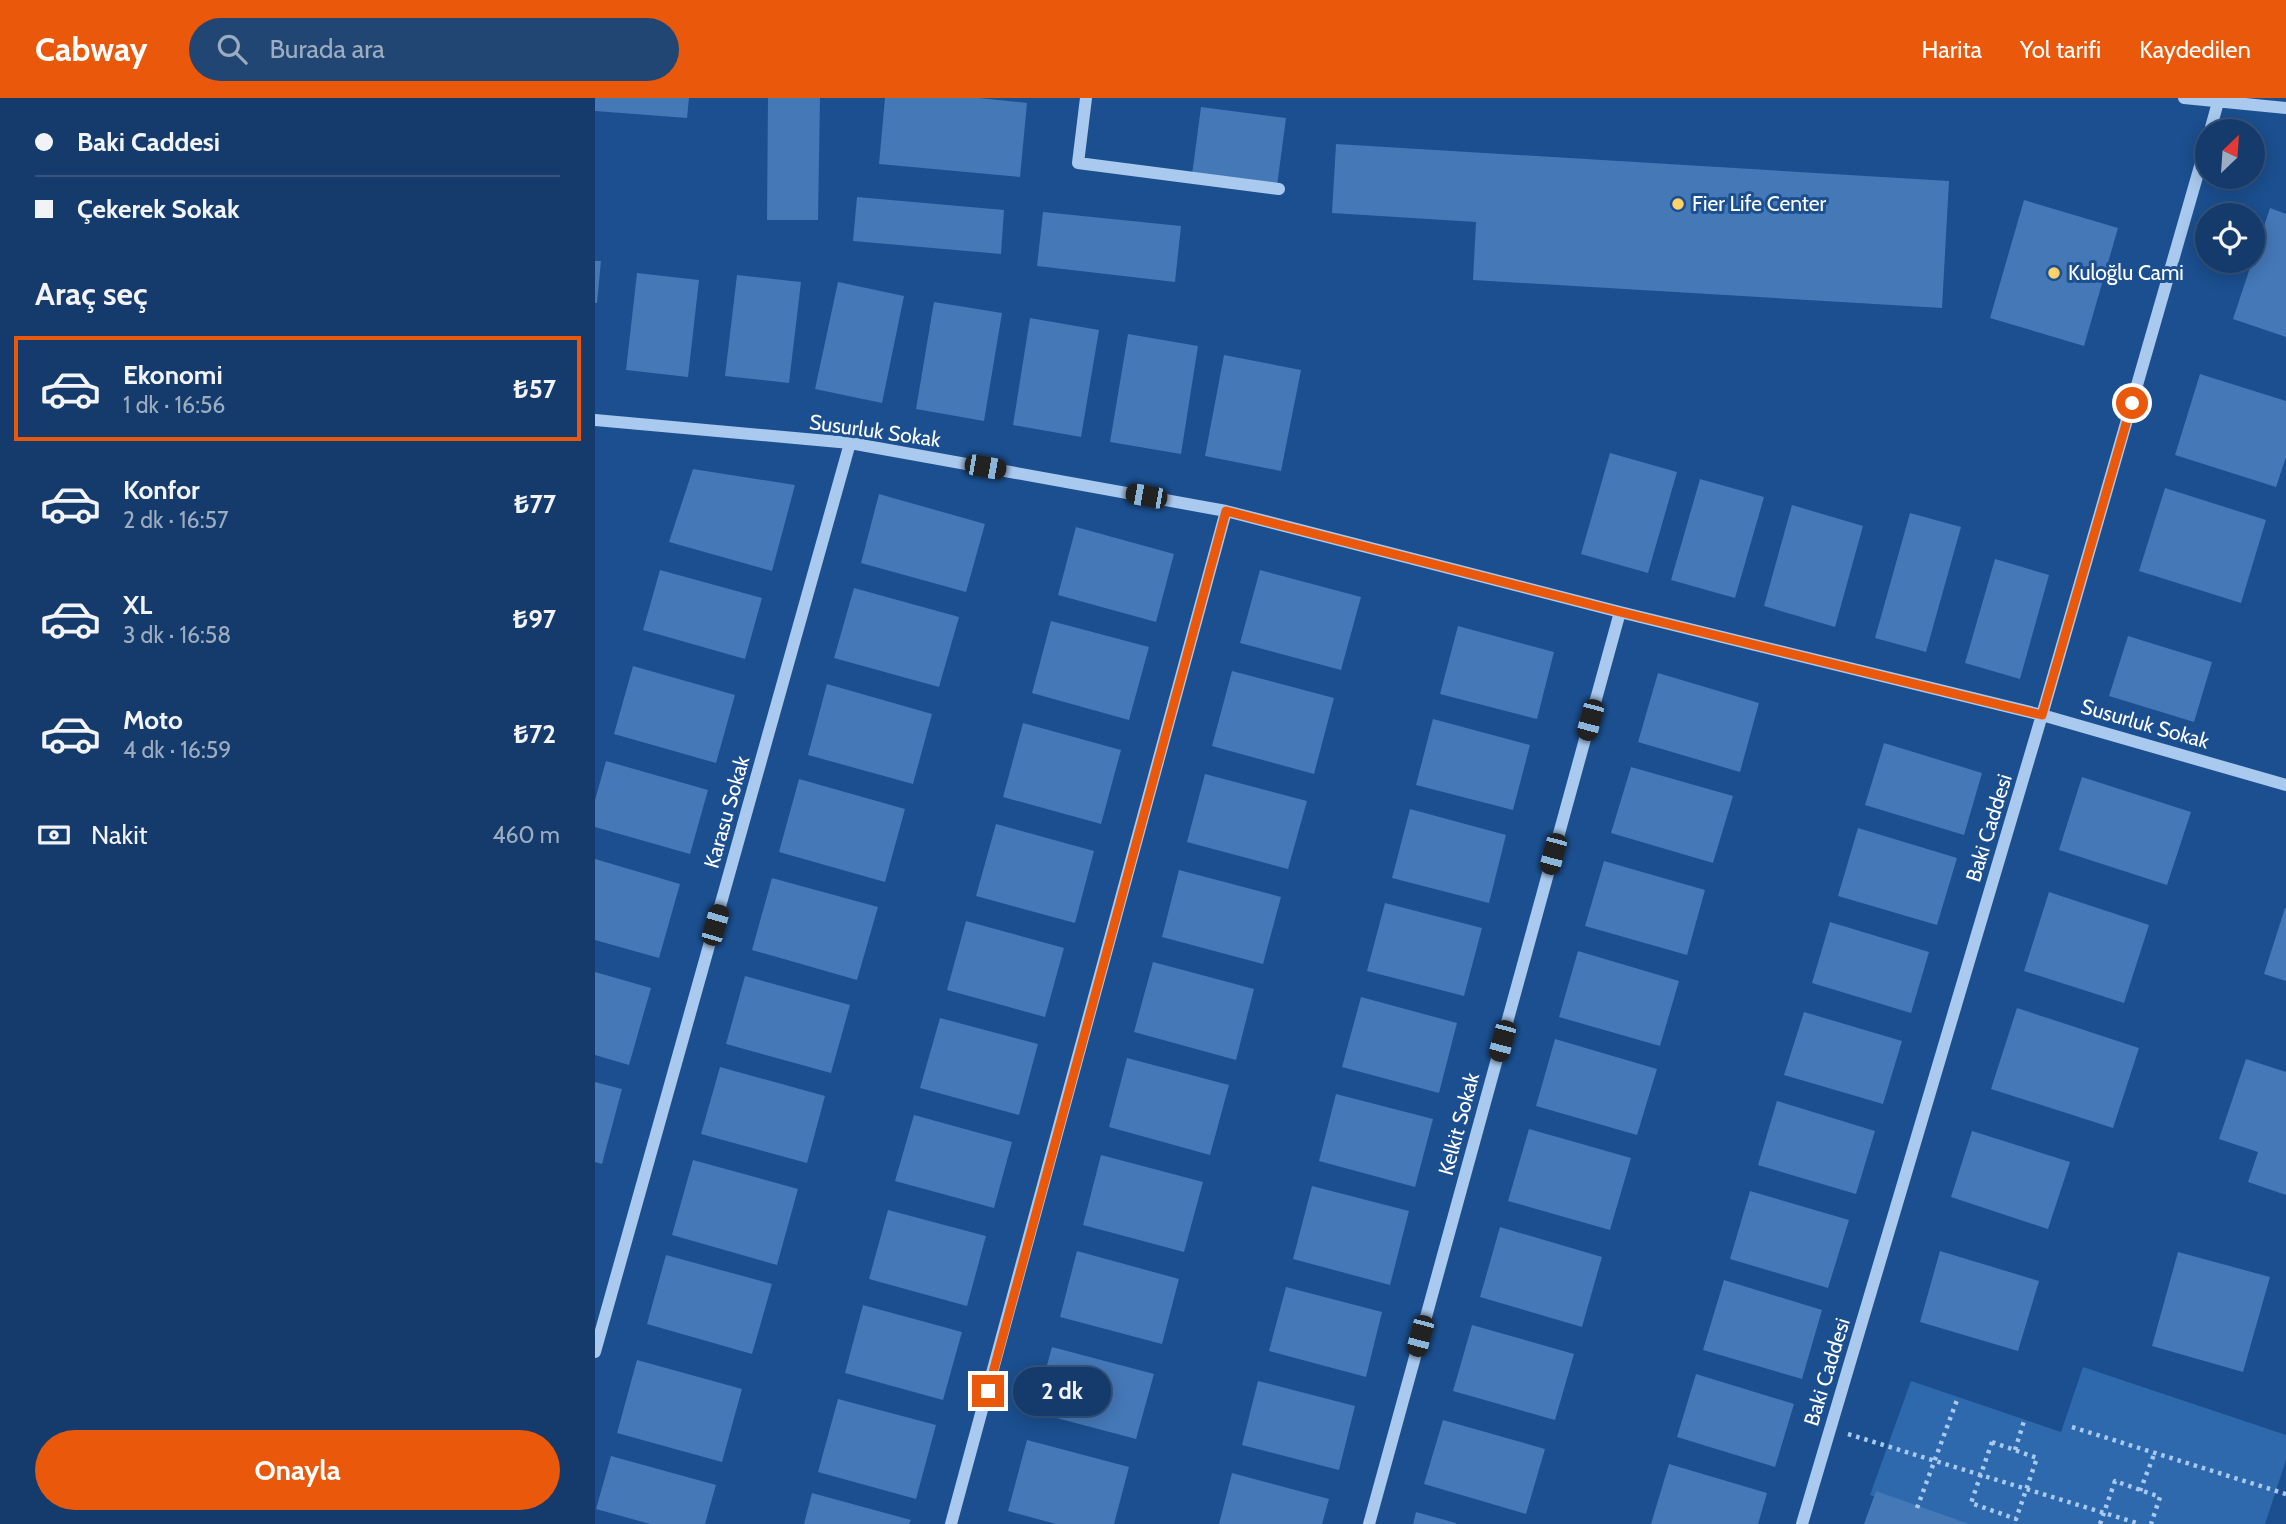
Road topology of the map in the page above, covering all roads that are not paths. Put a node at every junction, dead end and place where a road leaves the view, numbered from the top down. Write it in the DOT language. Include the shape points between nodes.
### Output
graph roads {
  1 [pos="1086,98"];
  2 [pos="2184,98"];
  3 [pos="2218,102"];
  4 [pos="2286,108"];
  5 [pos="2213,119"];
  6 [pos="2195,184"];
  7 [pos="1279,189"];
  8 [pos="595,420"];
  9 [pos="851,443"];
  10 [pos="1226,511"];
  11 [pos="1620,612"];
  12 [pos="2042,715"];
  13 [pos="2286,785"];
  14 [pos="595,1352"];
  15 [pos="951,1524"];
  16 [pos="1369,1524"];
  17 [pos="1802,1524"];
  1 -- 7 [label="street" via="1078,163"];
  2 -- 3 [label="street"];
  3 -- 4 [label="street"];
  3 -- 5 [label="street"];
  6 -- 12 [label="street, Baki Caddesi"];
  8 -- 9 [label="street, Susurluk Sokak"];
  9 -- 10 [label="street, Susurluk Sokak"];
  9 -- 14 [label="street, Karasu Sokak"];
  10 -- 11 [label="street, Susurluk Sokak"];
  10 -- 15 [label="street"];
  11 -- 12 [label="street, Susurluk Sokak"];
  11 -- 16 [label="street, Kelkit Sokak"];
  12 -- 13 [label="street, Susurluk Sokak"];
  12 -- 17 [label="street, Baki Caddesi"];
}
